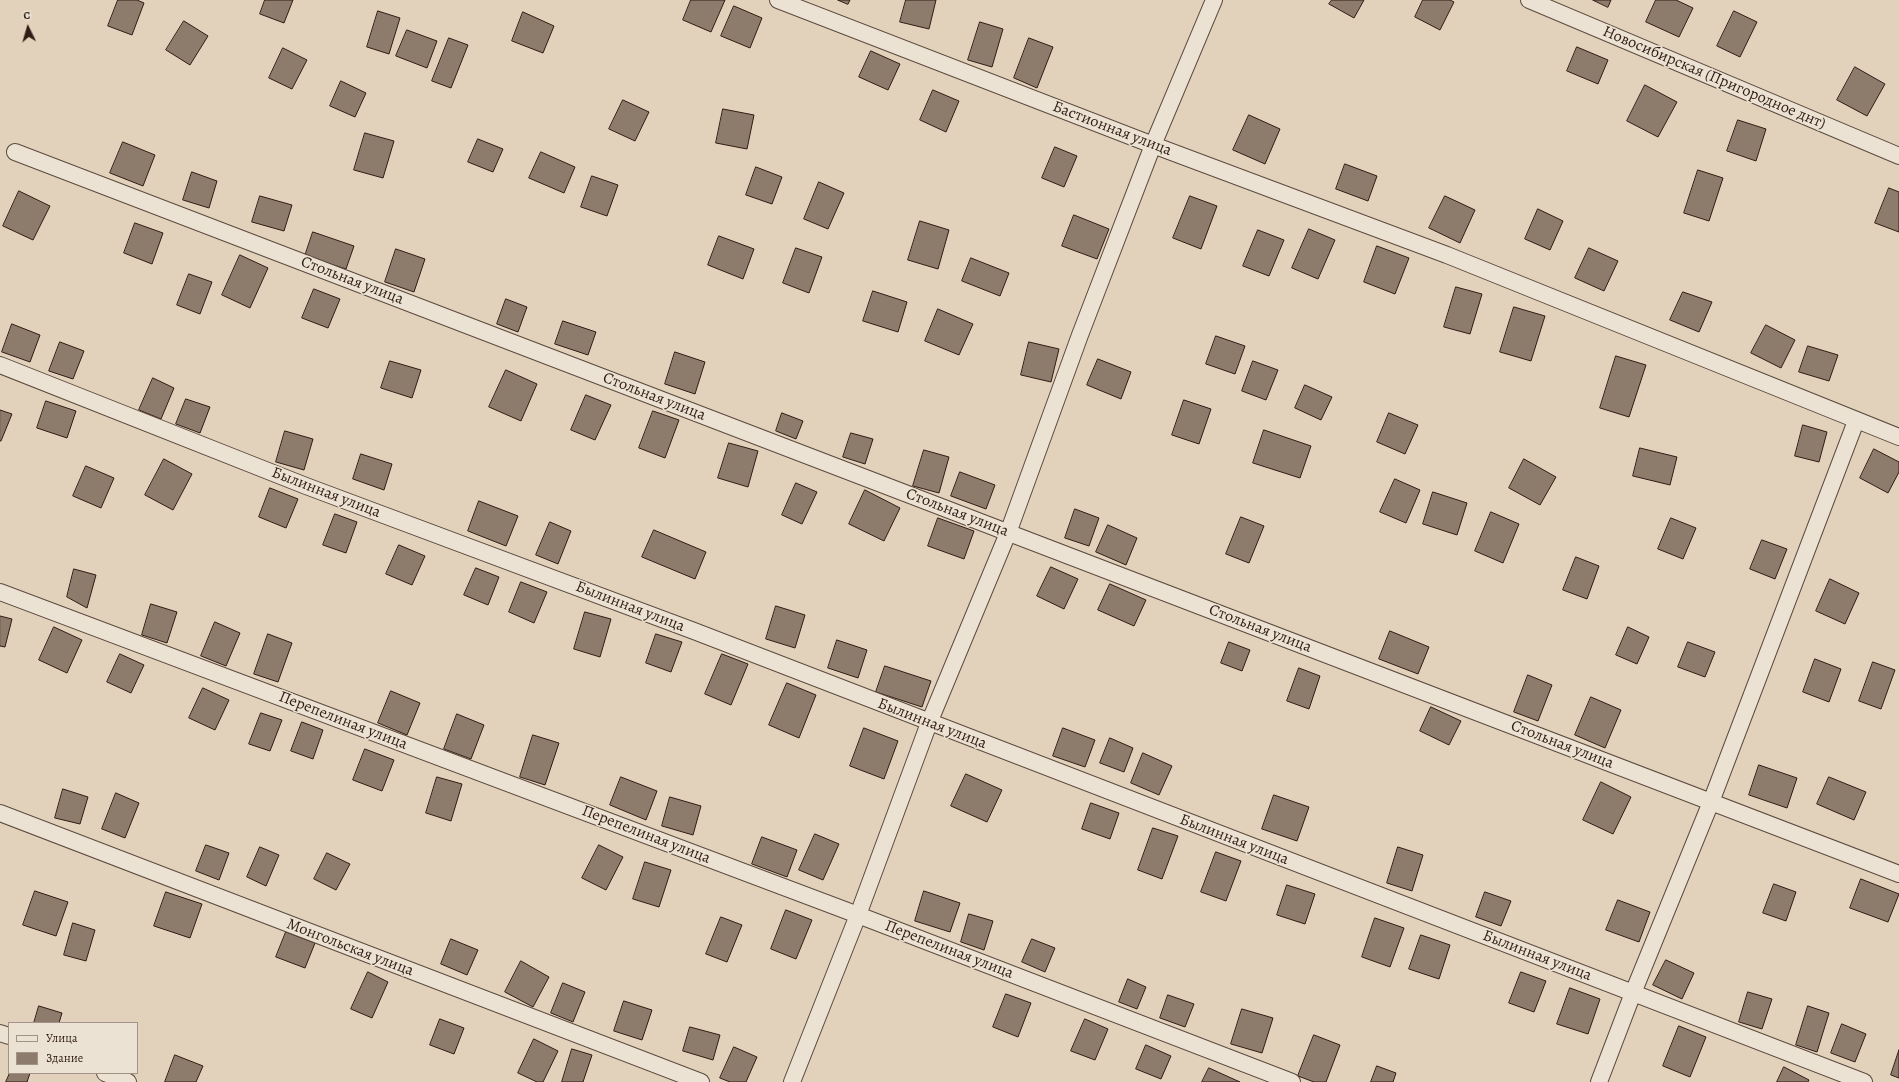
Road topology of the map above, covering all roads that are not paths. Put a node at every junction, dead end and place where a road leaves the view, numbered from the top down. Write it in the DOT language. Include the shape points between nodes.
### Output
graph roads {
  1 [pos="778,0"];
  2 [pos="1214,0"];
  3 [pos="1529,0"];
  4 [pos="1153,145"];
  5 [pos="15,152"];
  6 [pos="1899,156"];
  7 [pos="0,365"];
  8 [pos="1856,421"];
  9 [pos="1899,437"];
  10 [pos="1008,533"];
  11 [pos="0,592"];
  12 [pos="929,723"];
  13 [pos="1711,802"];
  14 [pos="0,813"];
  15 [pos="1899,874"];
  16 [pos="858,915"];
  17 [pos="1633,993"];
  18 [pos="107,1074"];
  19 [pos="128,1082"];
  20 [pos="700,1082"];
  21 [pos="792,1082"];
  22 [pos="1292,1082"];
  23 [pos="1599,1082"];
  24 [pos="1864,1082"];
  1 -- 4 [label="street, Бастионная улица"];
  2 -- 4 [label="street"];
  3 -- 6 [label="street, Новосибирская (Пригородное днт)"];
  4 -- 8 [label="street, Бастионная улица" via="1447,255"];
  4 -- 10 [label="street"];
  5 -- 10 [label="street, Стольная улица"];
  7 -- 12 [label="street, Былинная улица" via="306,486 694,631"];
  8 -- 9 [label="street, Бастионная улица"];
  8 -- 13 [label="street"];
  10 -- 12 [label="street"];
  10 -- 13 [label="street, Стольная улица"];
  11 -- 16 [label="street, Перепелиная улица"];
  12 -- 16 [label="street"];
  12 -- 17 [label="street, Былинная улица"];
  13 -- 15 [label="street, Стольная улица"];
  13 -- 17 [label="street"];
  14 -- 20 [label="street, Монгольская улица"];
  16 -- 21 [label="street"];
  16 -- 22 [label="street, Перепелиная улица"];
  17 -- 23 [label="street"];
  17 -- 24 [label="street, Былинная улица"];
  18 -- 19 [label="street"];
}
